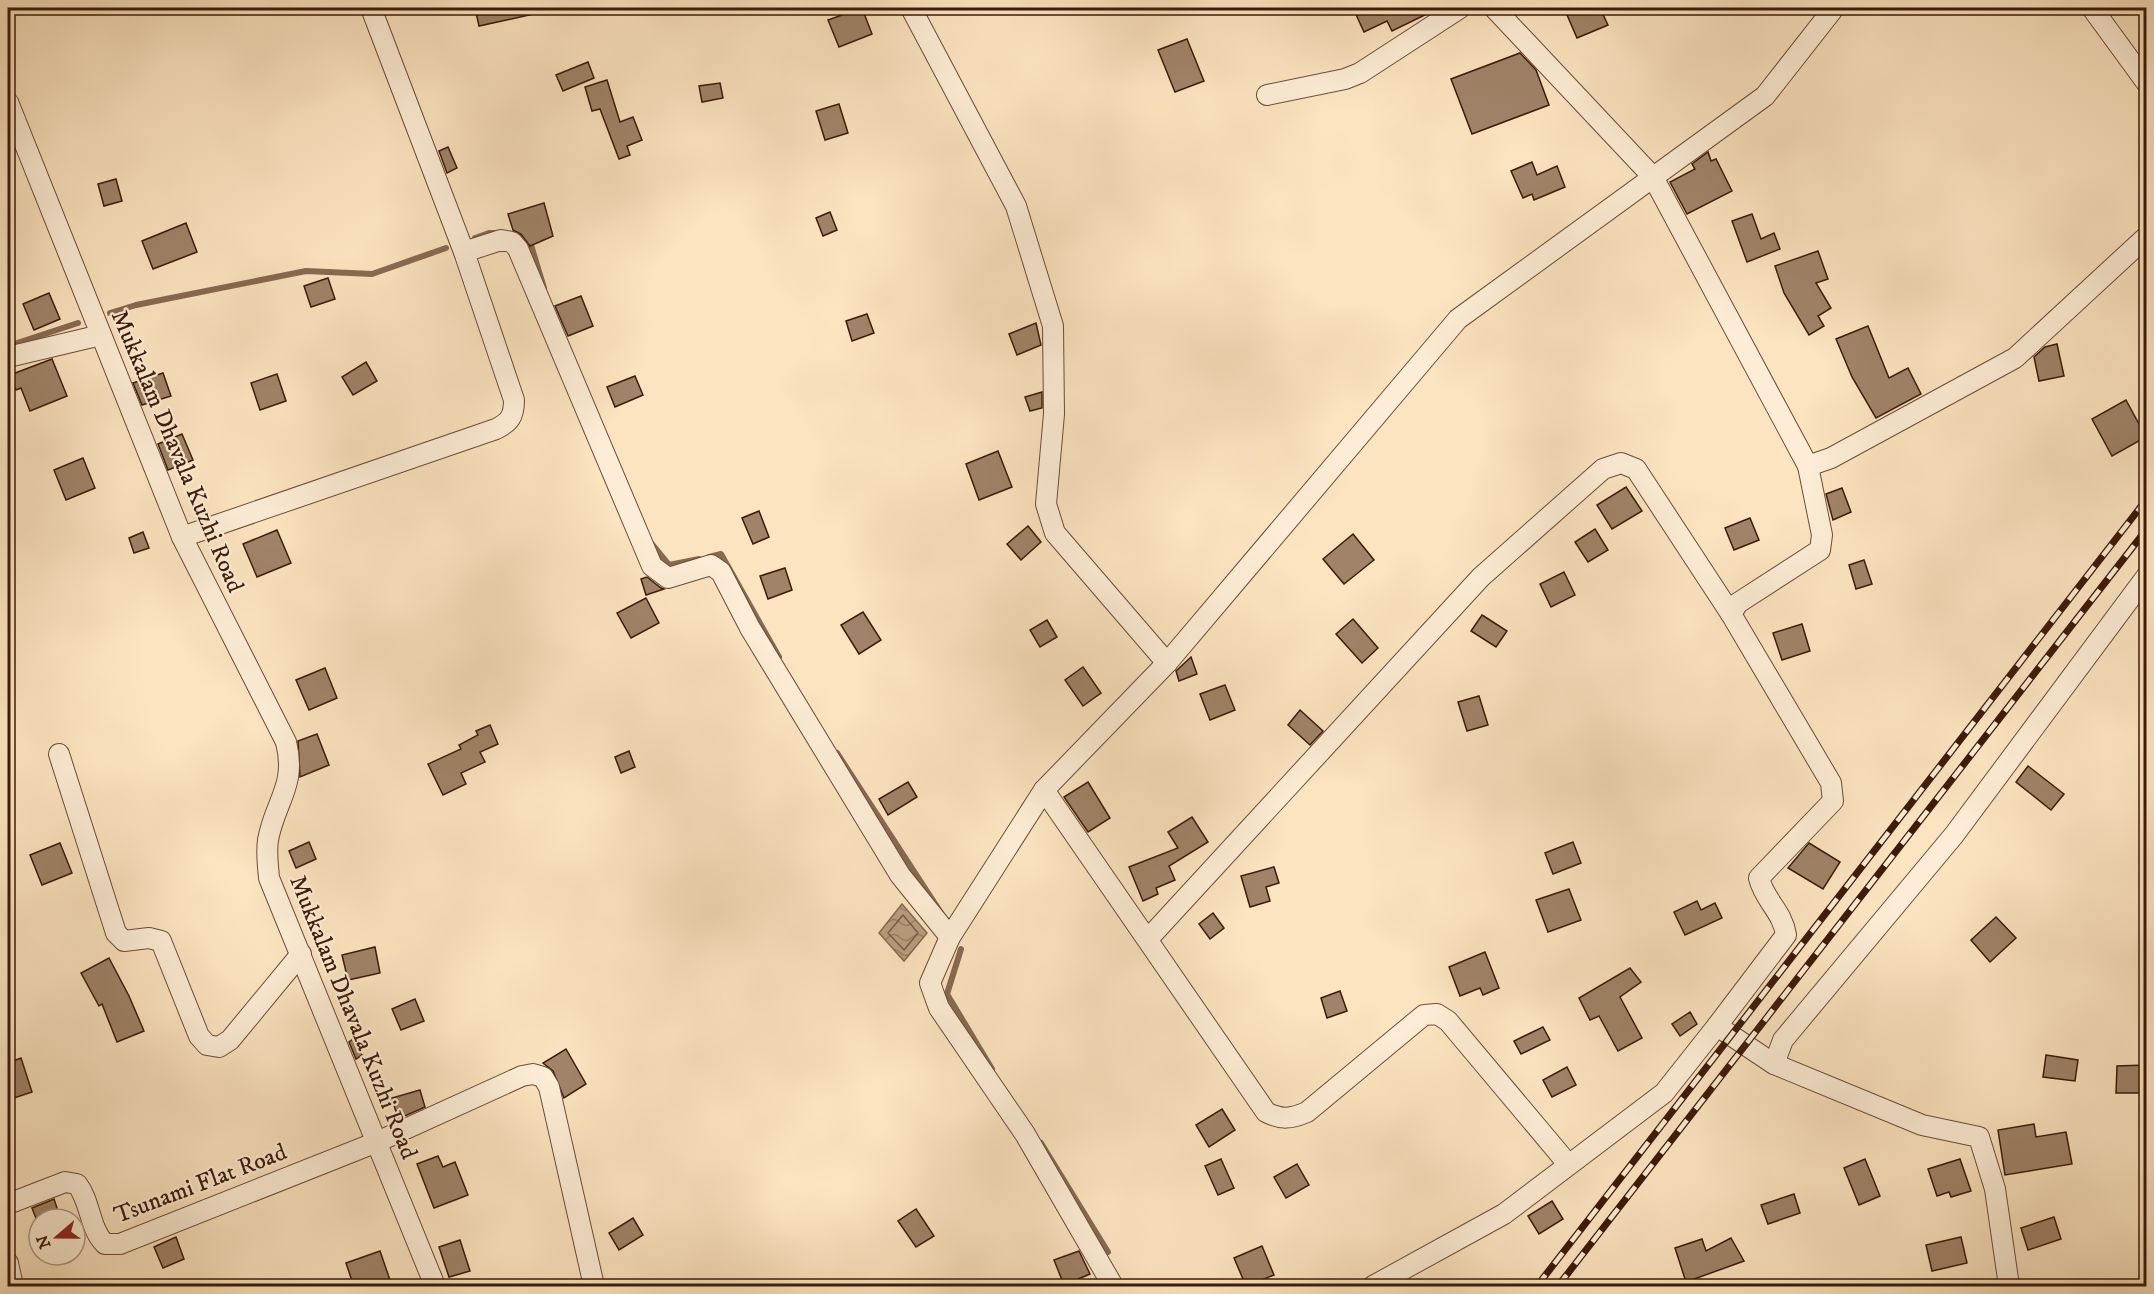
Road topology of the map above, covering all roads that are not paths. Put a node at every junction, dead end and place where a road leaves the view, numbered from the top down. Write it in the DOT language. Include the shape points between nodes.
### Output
graph roads {
  1 [pos="371,8"];
  2 [pos="911,8"];
  3 [pos="1460,8"];
  4 [pos="1494,8"];
  5 [pos="1834,8"];
  6 [pos="2092,8"];
  7 [pos="2146,82"];
  8 [pos="1267,95"];
  9 [pos="8,102"];
  10 [pos="1653,177"];
  11 [pos="2146,237"];
  12 [pos="464,252"];
  13 [pos="101,335"];
  14 [pos="8,357"];
  15 [pos="1808,466"];
  16 [pos="182,537"];
  17 [pos="2146,577"];
  18 [pos="1731,614"];
  19 [pos="1167,663"];
  20 [pos="59,754"];
  21 [pos="1044,790"];
  22 [pos="950,937"];
  23 [pos="1148,939"];
  24 [pos="301,954"];
  25 [pos="1717,1026"];
  26 [pos="1774,1064"];
  27 [pos="377,1142"];
  28 [pos="1568,1164"];
  29 [pos="8,1204"];
  30 [pos="8,1263"];
  31 [pos="14,1287"];
  32 [pos="435,1287"];
  33 [pos="594,1287"];
  34 [pos="1113,1287"];
  35 [pos="1373,1287"];
  36 [pos="2009,1287"];
  1 -- 12 [label="street"];
  2 -- 19 [label="street" via="1016,206 1053,326 1054,414 1048,518 1055,533"];
  3 -- 8 [label="street" via="1360,73"];
  4 -- 10 [label="street"];
  5 -- 10 [label="street" via="1765,96"];
  6 -- 7 [label="street"];
  9 -- 13 [label="street, Mukkalam Dhavala Kuzhi Road"];
  10 -- 15 [label="street"];
  10 -- 19 [label="street" via="1458,319"];
  11 -- 15 [label="street" via="2015,358 1831,458"];
  12 -- 16 [label="street" via="514,400 514,414 507,424"];
  12 -- 22 [label="street" via="501,240 512,242 518,249 652,566 668,578 711,566 721,572 750,628 900,875"];
  13 -- 14 [label="street"];
  13 -- 16 [label="street, Mukkalam Dhavala Kuzhi Road"];
  15 -- 18 [label="street" via="1822,535 1820,550 1738,603"];
  16 -- 24 [label="street, Mukkalam Dhavala Kuzhi Road" via="286,742 290,775 268,838 267,854 269,878"];
  17 -- 26 [label="street" via="1954,835 1783,1040"];
  18 -- 23 [label="street" via="1635,470 1621,463 1603,469 1481,578"];
  18 -- 25 [label="street" via="1831,783 1833,801 1759,878 1762,891 1784,921 1786,935"];
  19 -- 21 [label="street"];
  20 -- 24 [label="street" via="116,933 124,941 161,941 199,1036 207,1045 219,1047 230,1040"];
  21 -- 22 [label="street"];
  21 -- 23 [label="street"];
  22 -- 34 [label="street" via="930,983 932,993 1025,1134"];
  23 -- 28 [label="street" via="1266,1112 1278,1118 1293,1118 1307,1112 1413,1023 1424,1015 1437,1014 1448,1021"];
  24 -- 27 [label="street, Mukkalam Dhavala Kuzhi Road"];
  25 -- 26 [label="street"];
  25 -- 28 [label="street" via="1664,1093"];
  26 -- 36 [label="street" via="1922,1125 1979,1137 1995,1189"];
  27 -- 29 [label="street, Tsunami Flat Road" via="120,1244 105,1244 97,1236 85,1195 76,1184 65,1182"];
  27 -- 32 [label="street, Mukkalam Dhavala Kuzhi Road"];
  27 -- 33 [label="street" via="522,1076 543,1077 549,1087"];
  28 -- 35 [label="street" via="1504,1214"];
  30 -- 31 [label="street"];
}
